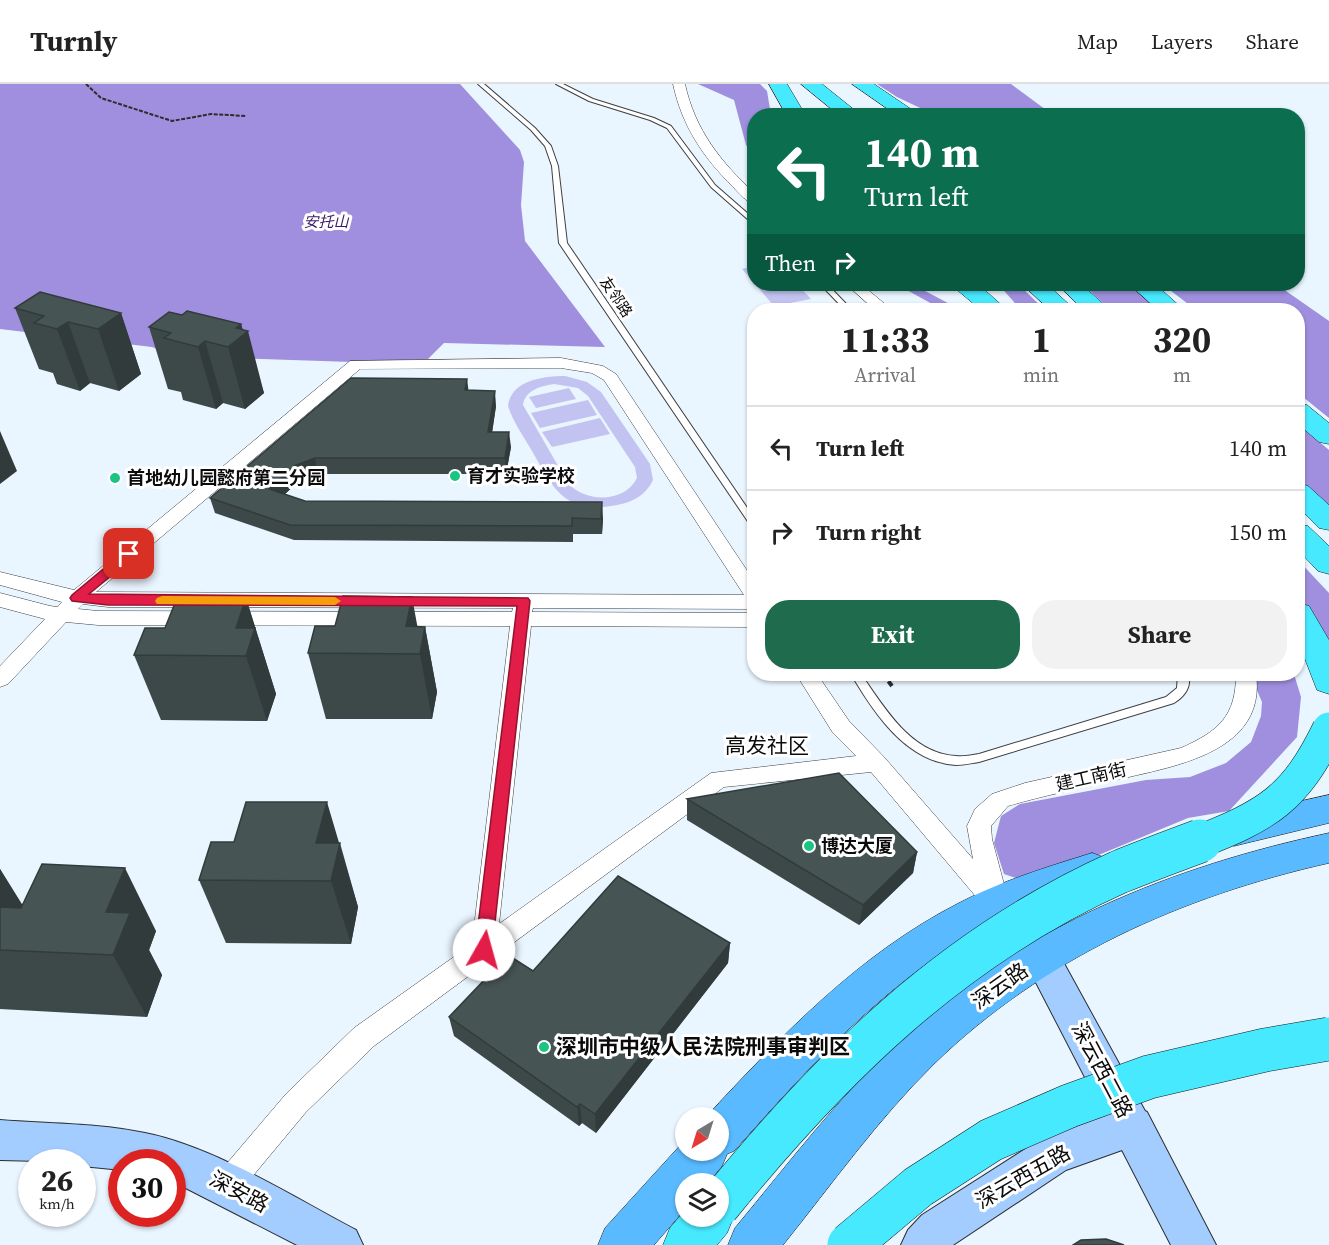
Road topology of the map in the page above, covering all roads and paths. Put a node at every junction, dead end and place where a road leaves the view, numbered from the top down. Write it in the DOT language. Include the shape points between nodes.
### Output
graph roads {
  1 [pos="86,84"];
  2 [pos="481,84"];
  3 [pos="559,84"];
  4 [pos="679,84"];
  5 [pos="778,84"];
  6 [pos="810,84"];
  7 [pos="837,84"];
  8 [pos="861,84"];
  9 [pos="792,108"];
  10 [pos="842,108"];
  11 [pos="866,108"];
  12 [pos="899,108"];
  13 [pos="246,116"];
  14 [pos="747,193"];
  15 [pos="747,216"];
  16 [pos="830,291"];
  17 [pos="861,291"];
  18 [pos="972,291"];
  19 [pos="1042,291"];
  20 [pos="1076,291"];
  21 [pos="1149,291"];
  22 [pos="842,303"];
  23 [pos="876,303"];
  24 [pos="987,303"];
  25 [pos="1055,303"];
  26 [pos="1090,303"];
  27 [pos="1164,303"];
  28 [pos="1305,499"];
  29 [pos="747,514"];
  30 [pos="1329,521"];
  31 [pos="1305,539"];
  32 [pos="1329,564"];
  33 [pos="0,578"];
  34 [pos="747,584"];
  35 [pos="77,598"];
  36 [pos="0,600"];
  37 [pos="747,602"];
  38 [pos="523,610"];
  39 [pos="59,615"];
  40 [pos="747,620"];
  41 [pos="1305,627"];
  42 [pos="0,679"];
  43 [pos="811,681"];
  44 [pos="861,681"];
  45 [pos="888,681"];
  46 [pos="1185,681"];
  47 [pos="1246,681"];
  48 [pos="1329,682"];
  49 [pos="892,686"];
  50 [pos="1329,729"];
  51 [pos="876,764"];
  52 [pos="1329,809"];
  53 [pos="1329,848"];
  54 [pos="997,903"];
  55 [pos="484,950"];
  56 [pos="1042,958"];
  57 [pos="1329,1039"];
  58 [pos="729,1125"];
  59 [pos="1132,1126"];
  60 [pos="0,1140"];
  61 [pos="696,1161"];
  62 [pos="227,1185"];
  63 [pos="729,1192"];
  64 [pos="701,1227"];
  65 [pos="309,1234"];
  66 [pos="341,1245"];
  67 [pos="622,1245"];
  68 [pos="687,1245"];
  69 [pos="752,1245"];
  70 [pos="849,1245"];
  71 [pos="923,1245"];
  72 [pos="1194,1245"];
  1 -- 13 [label="path" via="101,98 117,105 172,121 211,114"];
  2 -- 29 [label="lane, 友邻路" via="548,146 555,166 563,243"];
  3 -- 15 [label="lane" via="591,100 669,127 713,186"];
  4 -- 14 [label="street" via="704,148"];
  5 -- 9 [label="highway"];
  6 -- 10 [label="highway"];
  7 -- 11 [label="highway"];
  8 -- 12 [label="highway"];
  16 -- 22 [label="lane"];
  17 -- 23 [label="street"];
  18 -- 24 [label="highway"];
  19 -- 25 [label="highway"];
  20 -- 26 [label="highway"];
  21 -- 27 [label="highway"];
  28 -- 30 [label="highway"];
  31 -- 32 [label="highway"];
  33 -- 35 [label="street"];
  34 -- 35 [label="street" via="610,376 580,364 356,364"];
  35 -- 38 [label="street"];
  35 -- 39 [label="street"];
  36 -- 39 [label="street"];
  37 -- 38 [label="street"];
  38 -- 39 [label="street" via="98,618"];
  38 -- 40 [label="street"];
  38 -- 55 [label="street"];
  39 -- 42 [label="street"];
  41 -- 48 [label="highway"];
  43 -- 51 [label="street" via="841,727"];
  44 -- 46 [label="lane" via="898,732 918,750 944,760 970,761 1170,699 1180,693"];
  45 -- 49 [label="path"];
  47 -- 54 [label="street, 建工南街" via="1245,697 1235,722 1204,747 1186,755 1000,800 983,816 980,826"];
  50 -- 63 [label="highway, bridge" via="1312,763 1288,793 1258,816 1119,873 970,957 907,1006 842,1066"];
  51 -- 54 [label="street"];
  51 -- 55 [label="street" via="719,779"];
  52 -- 54 [label="main road" via="1135,856"];
  53 -- 56 [label="main road, 深云路" via="1255,866 1180,891"];
  54 -- 56 [label="street, 深云西二路"];
  54 -- 58 [label="main road" via="928,941 884,972 842,1008"];
  55 -- 62 [label="street" via="364,1037 296,1103"];
  56 -- 59 [label="street, 深云西二路"];
  56 -- 69 [label="main road, 深云路" via="991,990 918,1051"];
  57 -- 70 [label="highway, bridge" via="1149,1077 1069,1106 991,1140 918,1187"];
  59 -- 71 [label="street, 深云西五路" via="1053,1155 937,1230"];
  59 -- 72 [label="street, 深云西二路"];
  60 -- 62 [label="street, 深安路" via="145,1153 175,1161"];
  61 -- 67 [label="main road"];
  62 -- 65 [label="street, 深安路"];
  64 -- 68 [label="highway"];
  65 -- 66 [label="street, 深安路"];
}
